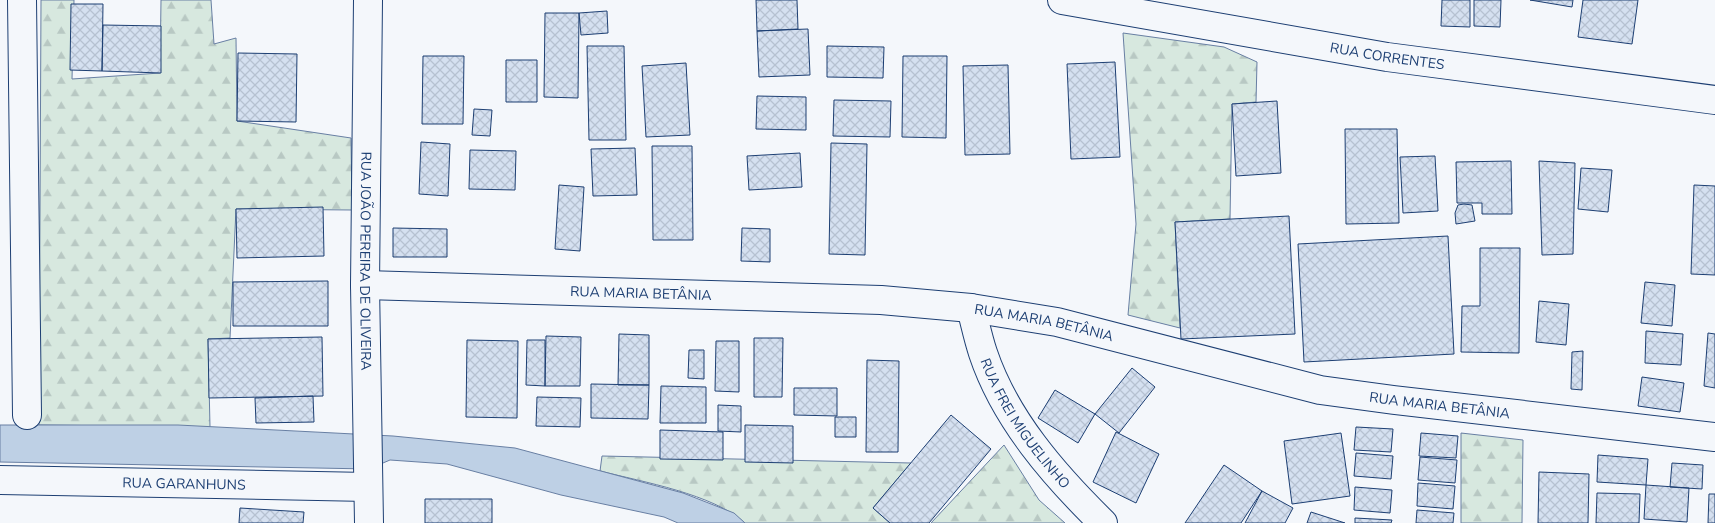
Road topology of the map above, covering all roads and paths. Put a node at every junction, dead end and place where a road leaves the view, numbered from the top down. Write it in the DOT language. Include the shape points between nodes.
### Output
graph roads {
  1 [pos="22,0"];
  2 [pos="368,0"];
  3 [pos="1062,0"];
  4 [pos="1715,100"];
  5 [pos="365,285"];
  6 [pos="971,308"];
  7 [pos="27,415"];
  8 [pos="1715,437"];
  9 [pos="368,479"];
  10 [pos="0,480"];
  11 [pos="370,523"];
  12 [pos="1103,523"];
  1 -- 7 [label="street"];
  2 -- 5 [label="street, RUA JOÃO PEREIRA DE OLIVEIRA"];
  3 -- 4 [label="street, RUA CORRENTES" via="1387,57"];
  5 -- 6 [label="street, RUA MARIA BETÂNIA" via="881,300"];
  5 -- 9 [label="street, RUA JOÃO PEREIRA DE OLIVEIRA"];
  6 -- 8 [label="street, RUA MARIA BETÂNIA" via="1057,322 1320,390"];
  6 -- 12 [label="street, RUA FREI MIGUELINHO" via="983,354 1026,435 1067,488"];
  9 -- 10 [label="street, RUA GARANHUNS"];
  9 -- 11 [label="street, RUA JOÃO PEREIRA DE OLIVEIRA"];
}
